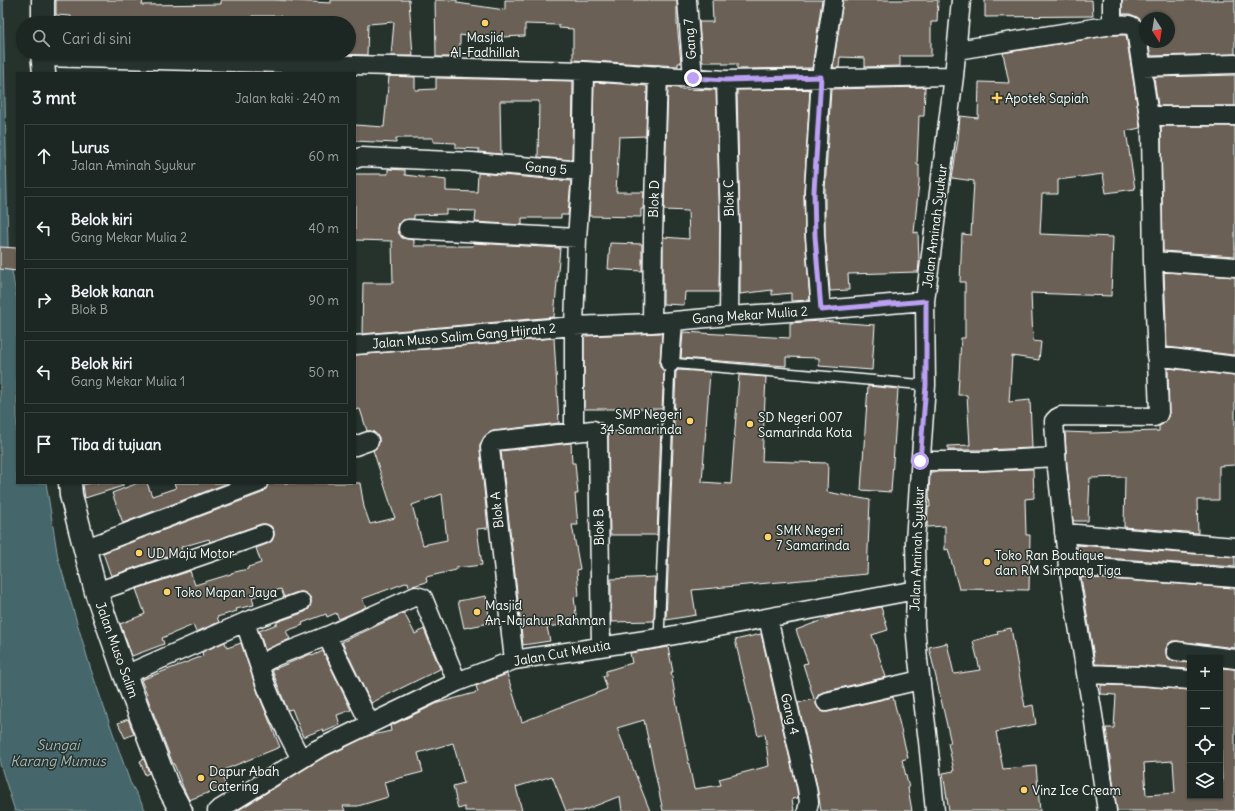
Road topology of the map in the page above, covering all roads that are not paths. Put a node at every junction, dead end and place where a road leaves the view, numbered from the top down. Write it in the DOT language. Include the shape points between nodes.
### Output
graph roads {
  1 [pos="43,0"];
  2 [pos="687,0"];
  3 [pos="832,0"];
  4 [pos="961,0"];
  5 [pos="1112,0"];
  6 [pos="43,16"];
  7 [pos="1112,25"];
  8 [pos="957,50"];
  9 [pos="43,61"];
  10 [pos="1235,64"];
  11 [pos="1142,67"];
  12 [pos="584,71"];
  13 [pos="658,74"];
  14 [pos="954,76"];
  15 [pos="821,77"];
  16 [pos="693,78"];
  17 [pos="726,80"];
  18 [pos="1149,116"];
  19 [pos="1235,116"];
  20 [pos="356,159"];
  21 [pos="582,171"];
  22 [pos="408,229"];
  23 [pos="577,238"];
  24 [pos="1153,261"];
  25 [pos="1235,267"];
  26 [pos="926,301"];
  27 [pos="821,310"];
  28 [pos="729,316"];
  29 [pos="673,321"];
  30 [pos="652,323"];
  31 [pos="574,326"];
  32 [pos="356,345"];
  33 [pos="1156,356"];
  34 [pos="670,363"];
  35 [pos="1235,366"];
  36 [pos="926,385"];
  37 [pos="574,431"];
  38 [pos="1056,457"];
  39 [pos="920,461"];
  40 [pos="70,484"];
  41 [pos="255,484"];
  42 [pos="1064,533"];
  43 [pos="264,534"];
  44 [pos="1235,547"];
  45 [pos="84,549"];
  46 [pos="1068,566"];
  47 [pos="1235,578"];
  48 [pos="916,590"];
  49 [pos="96,592"];
  50 [pos="301,602"];
  51 [pos="768,618"];
  52 [pos="245,622"];
  53 [pos="327,636"];
  54 [pos="659,638"];
  55 [pos="601,646"];
  56 [pos="1176,651"];
  57 [pos="1224,658"];
  58 [pos="514,660"];
  59 [pos="259,665"];
  60 [pos="1086,674"];
  61 [pos="125,675"];
  62 [pos="920,680"];
  63 [pos="1187,680"];
  64 [pos="457,682"];
  65 [pos="826,702"];
  66 [pos="370,724"];
  67 [pos="301,759"];
  68 [pos="181,811"];
  69 [pos="217,811"];
  70 [pos="807,811"];
  71 [pos="935,811"];
  72 [pos="1107,811"];
  1 -- 6 [label="street"];
  2 -- 16 [label="street, Gang 7"];
  3 -- 15 [label="street"];
  4 -- 8 [label="street, Jalan Aminah Syukur"];
  5 -- 7 [label="street"];
  7 -- 8 [label="street"];
  7 -- 11 [label="street" via="1129,24 1134,27"];
  8 -- 14 [label="street, Jalan Aminah Syukur"];
  9 -- 12 [label="street"];
  10 -- 11 [label="street"];
  11 -- 18 [label="street"];
  12 -- 13 [label="street"];
  12 -- 21 [label="street"];
  13 -- 16 [label="street"];
  13 -- 30 [label="street, Blok D"];
  14 -- 15 [label="street"];
  14 -- 26 [label="street, Jalan Aminah Syukur"];
  15 -- 17 [label="street"];
  15 -- 27 [label="street" via="814,191"];
  16 -- 17 [label="street"];
  17 -- 28 [label="street, Blok C"];
  18 -- 19 [label="street"];
  18 -- 24 [label="street"];
  20 -- 21 [label="street, Gang 5" via="472,162"];
  21 -- 23 [label="street, Gang 5"];
  22 -- 23 [label="street"];
  23 -- 31 [label="street, Gang 5"];
  24 -- 25 [label="street"];
  24 -- 33 [label="street"];
  26 -- 27 [label="street, Gang Mekar Mulia 2"];
  26 -- 36 [label="street, Jalan Aminah Syukur"];
  27 -- 28 [label="street, Gang Mekar Mulia 2"];
  28 -- 29 [label="street, Gang Mekar Mulia 2"];
  29 -- 30 [label="street, Gang Mekar Mulia 2"];
  29 -- 34 [label="street"];
  30 -- 31 [label="street, Gang Mekar Mulia 2"];
  31 -- 32 [label="street, Jalan Muso Salim Gang Hijrah 2"];
  31 -- 37 [label="street"];
  33 -- 35 [label="street"];
  33 -- 38 [label="street" via="1158,415 1061,416 1054,421"];
  34 -- 36 [label="lane"];
  34 -- 54 [label="lane"];
  36 -- 39 [label="street, Jalan Aminah Syukur"];
  37 -- 55 [label="street, Blok B" via="593,430 598,436"];
  37 -- 58 [label="street, Blok A" via="495,441 490,448"];
  38 -- 39 [label="street"];
  38 -- 42 [label="street"];
  39 -- 48 [label="street, Jalan Aminah Syukur" via="914,541"];
  40 -- 45 [label="street, Jalan Muso Salim"];
  41 -- 45 [label="street"];
  42 -- 44 [label="street"];
  42 -- 46 [label="street"];
  43 -- 49 [label="street"];
  45 -- 49 [label="street, Jalan Muso Salim"];
  46 -- 47 [label="street"];
  46 -- 60 [label="street"];
  48 -- 51 [label="street, Jalan Cut Meutia"];
  48 -- 62 [label="street, Jalan Aminah Syukur" via="915,623"];
  49 -- 61 [label="street, Jalan Muso Salim"];
  50 -- 52 [label="street"];
  51 -- 54 [label="street, Jalan Cut Meutia"];
  51 -- 70 [label="street, Gang 4" via="807,788"];
  52 -- 59 [label="street"];
  52 -- 61 [label="street"];
  53 -- 59 [label="street"];
  53 -- 64 [label="street" via="416,596 423,598"];
  53 -- 66 [label="street"];
  54 -- 55 [label="street, Jalan Cut Meutia"];
  55 -- 58 [label="street, Jalan Cut Meutia"];
  56 -- 57 [label="street"];
  58 -- 64 [label="street, Jalan Cut Meutia"];
  59 -- 67 [label="street"];
  60 -- 63 [label="street"];
  60 -- 72 [label="street"];
  61 -- 68 [label="street, Jalan Muso Salim" via="167,785"];
  62 -- 65 [label="street"];
  62 -- 71 [label="street, Jalan Aminah Syukur"];
  64 -- 66 [label="street, Jalan Cut Meutia"];
  66 -- 67 [label="street, Jalan Cut Meutia"];
  67 -- 69 [label="street, Jalan Cut Meutia"];
}
